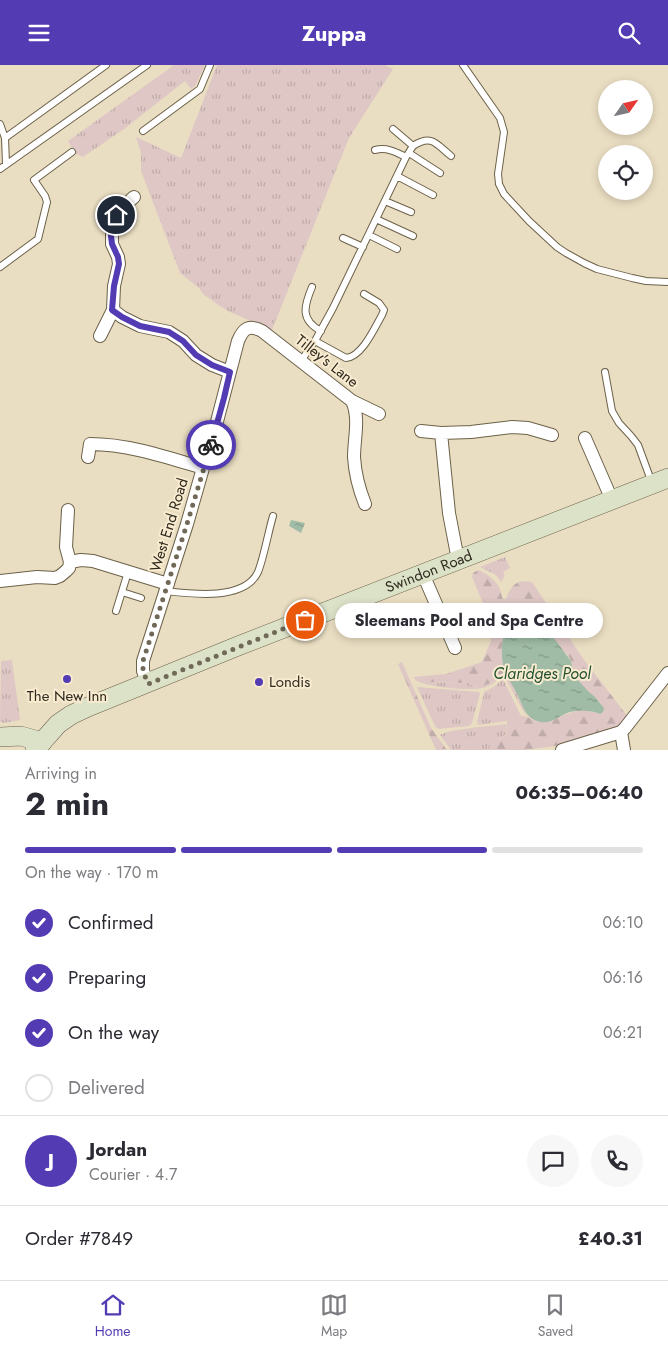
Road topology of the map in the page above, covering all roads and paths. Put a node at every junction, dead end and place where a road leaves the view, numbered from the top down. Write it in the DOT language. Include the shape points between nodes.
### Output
graph roads {
  1 [pos="106,65"];
  2 [pos="148,65"];
  3 [pos="210,65"];
  4 [pos="463,65"];
  5 [pos="0,124"];
  6 [pos="393,129"];
  7 [pos="143,131"];
  8 [pos="5,138"];
  9 [pos="414,146"];
  10 [pos="376,150"];
  11 [pos="72,152"];
  12 [pos="407,155"];
  13 [pos="451,156"];
  14 [pos="6,165"];
  15 [pos="0,169"];
  16 [pos="440,173"];
  17 [pos="397,176"];
  18 [pos="433,195"];
  19 [pos="134,197"];
  20 [pos="385,201"];
  21 [pos="411,212"];
  22 [pos="376,219"];
  23 [pos="369,235"];
  24 [pos="413,236"];
  25 [pos="343,238"];
  26 [pos="363,247"];
  27 [pos="397,249"];
  28 [pos="0,267"];
  29 [pos="668,282"];
  30 [pos="312,287"];
  31 [pos="364,294"];
  32 [pos="112,310"];
  33 [pos="257,329"];
  34 [pos="321,331"];
  35 [pos="100,336"];
  36 [pos="315,341"];
  37 [pos="301,361"];
  38 [pos="230,372"];
  39 [pos="605,372"];
  40 [pos="352,401"];
  41 [pos="379,414"];
  42 [pos="421,431"];
  43 [pos="442,433"];
  44 [pos="552,435"];
  45 [pos="585,438"];
  46 [pos="88,457"];
  47 [pos="203,468"];
  48 [pos="660,481"];
  49 [pos="612,500"];
  50 [pos="365,504"];
  51 [pos="68,510"];
  52 [pos="273,517"];
  53 [pos="458,560"];
  54 [pos="70,562"];
  55 [pos="128,572"];
  56 [pos="423,574"];
  57 [pos="0,581"];
  58 [pos="167,587"];
  59 [pos="122,592"];
  60 [pos="141,598"];
  61 [pos="116,611"];
  62 [pos="455,647"];
  63 [pos="667,676"];
  64 [pos="148,684"];
  65 [pos="621,732"];
  66 [pos="0,737"];
  67 [pos="42,747"];
  68 [pos="562,750"];
  69 [pos="624,750"];
  1 -- 8 [label="lane"];
  2 -- 14 [label="lane"];
  3 -- 7 [label="lane" via="200,89"];
  4 -- 29 [label="lane" via="500,118 504,132 499,184 528,221 557,247 597,269 632,278"];
  5 -- 8 [label="lane"];
  6 -- 9 [label="lane"];
  8 -- 14 [label="lane"];
  9 -- 12 [label="lane"];
  9 -- 13 [label="lane" via="422,140 433,141"];
  10 -- 12 [label="lane" via="384,148"];
  11 -- 28 [label="lane" via="34,180 47,202 38,239"];
  12 -- 16 [label="lane"];
  12 -- 17 [label="lane"];
  14 -- 15 [label="lane"];
  17 -- 18 [label="lane"];
  17 -- 20 [label="lane"];
  19 -- 32 [label="street" via="116,215 112,229 112,244 119,264"];
  20 -- 21 [label="lane"];
  20 -- 22 [label="lane"];
  22 -- 23 [label="lane"];
  22 -- 24 [label="lane"];
  23 -- 26 [label="lane"];
  23 -- 27 [label="lane"];
  25 -- 26 [label="lane"];
  26 -- 34 [label="lane"];
  30 -- 34 [label="lane" via="306,316 311,325"];
  31 -- 36 [label="lane" via="384,310 355,356 346,358"];
  32 -- 35 [label="street"];
  32 -- 38 [label="street" via="140,326 169,332 196,355"];
  33 -- 37 [label="street, Tilley's Lane"];
  33 -- 38 [label="street, West End Road" via="250,327 241,335"];
  34 -- 36 [label="lane"];
  36 -- 37 [label="lane"];
  37 -- 40 [label="street, Tilley's Lane"];
  38 -- 47 [label="street, West End Road"];
  39 -- 48 [label="lane" via="612,411"];
  40 -- 41 [label="street, Tilley's Lane"];
  40 -- 50 [label="street" via="356,413 356,476"];
  42 -- 43 [label="street"];
  43 -- 44 [label="street" via="512,427"];
  43 -- 53 [label="street" via="449,513"];
  45 -- 49 [label="street"];
  46 -- 47 [label="street" via="90,444 108,444"];
  47 -- 58 [label="street, West End Road"];
  48 -- 49 [label="main road, Swindon Road"];
  49 -- 53 [label="main road, Swindon Road"];
  51 -- 54 [label="street" via="66,547"];
  52 -- 58 [label="lane" via="258,571 248,585 233,591 203,594"];
  53 -- 56 [label="main road, Swindon Road"];
  54 -- 55 [label="street" via="93,561"];
  54 -- 57 [label="street" via="69,569 55,578"];
  55 -- 58 [label="street"];
  55 -- 59 [label="lane"];
  56 -- 62 [label="street"];
  56 -- 64 [label="main road, Swindon Road"];
  58 -- 64 [label="street, West End Road" via="143,661"];
  59 -- 60 [label="lane"];
  59 -- 61 [label="lane"];
  63 -- 65 [label="street"];
  64 -- 67 [label="main road, Swindon Road" via="71,715 58,724"];
  65 -- 68 [label="street"];
  65 -- 69 [label="street"];
  66 -- 67 [label="main road" via="21,736"];
}
